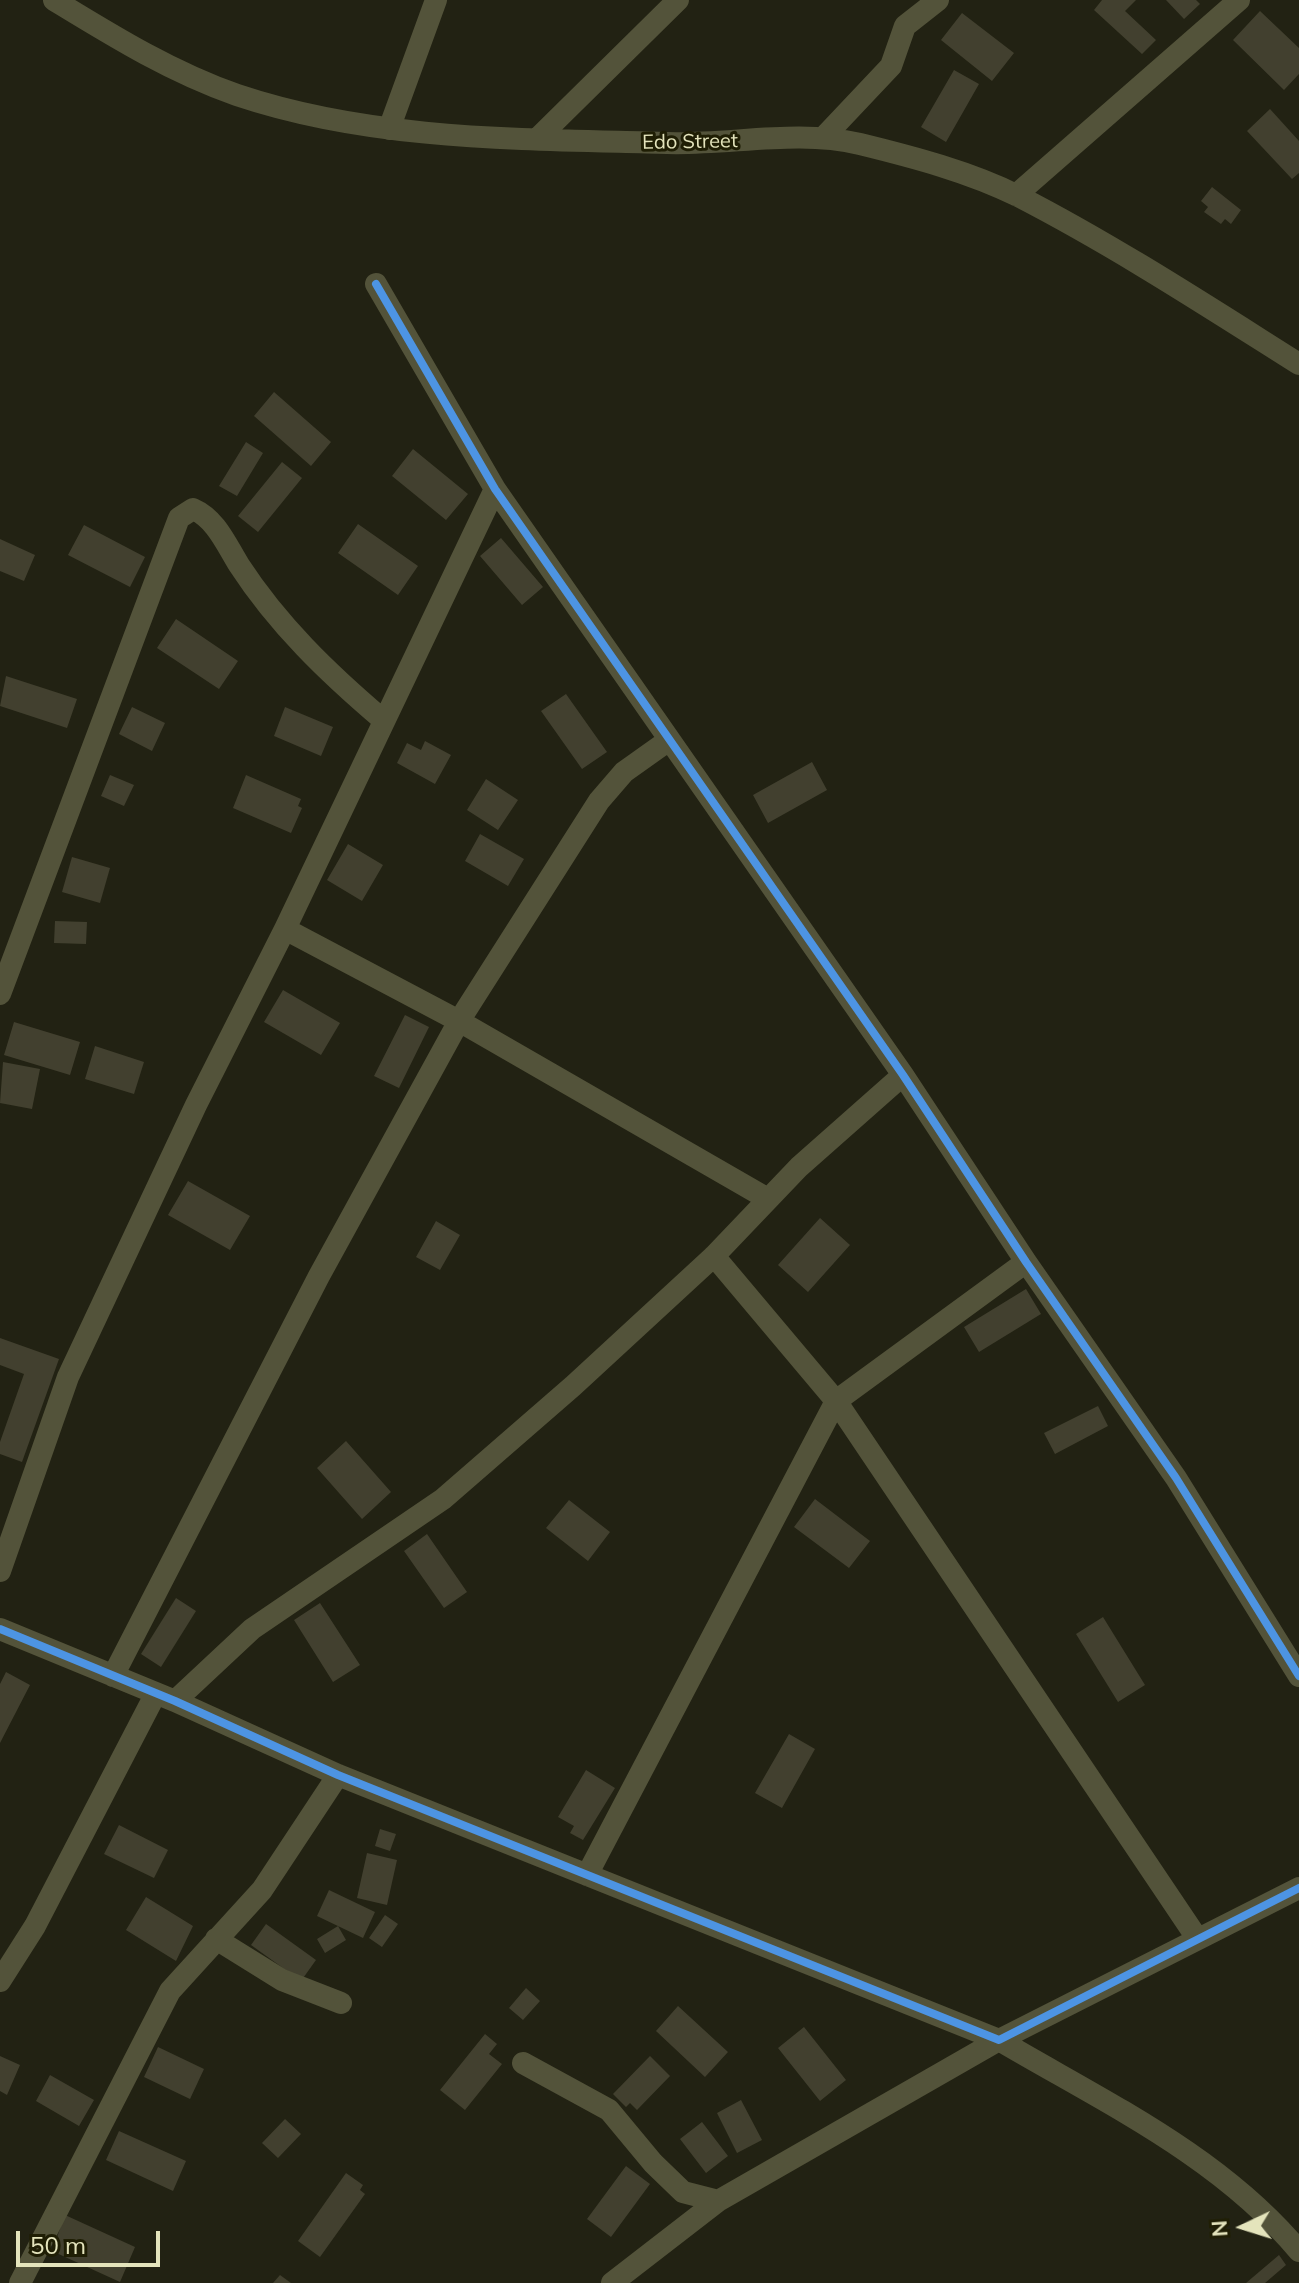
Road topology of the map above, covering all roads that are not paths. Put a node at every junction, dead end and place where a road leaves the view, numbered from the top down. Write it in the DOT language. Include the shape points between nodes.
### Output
graph roads {
  1 [pos="54,0"];
  2 [pos="436,0"];
  3 [pos="678,0"];
  4 [pos="938,0"];
  5 [pos="1239,0"];
  6 [pos="389,129"];
  7 [pos="823,138"];
  8 [pos="537,139"];
  9 [pos="1016,195"];
  10 [pos="376,284"];
  11 [pos="1299,364"];
  12 [pos="495,489"];
  13 [pos="382,719"];
  14 [pos="669,740"];
  15 [pos="285,929"];
  16 [pos="0,994"];
  17 [pos="459,1021"];
  18 [pos="903,1075"];
  19 [pos="768,1199"];
  20 [pos="714,1256"];
  21 [pos="1026,1262"];
  22 [pos="836,1401"];
  23 [pos="0,1571"];
  24 [pos="0,1629"];
  25 [pos="1298,1674"];
  26 [pos="113,1676"];
  27 [pos="165,1697"];
  28 [pos="338,1775"];
  29 [pos="587,1875"];
  30 [pos="1299,1888"];
  31 [pos="1197,1938"];
  32 [pos="216,1939"];
  33 [pos="0,1981"];
  34 [pos="341,2003"];
  35 [pos="999,2040"];
  36 [pos="523,2063"];
  37 [pos="718,2201"];
  38 [pos="1299,2251"];
  39 [pos="20,2283"];
  40 [pos="612,2283"];
  1 -- 6 [label="street, Edo Street" via="150,59 238,95"];
  2 -- 6 [label="street"];
  3 -- 8 [label="street"];
  4 -- 7 [label="street" via="905,26 891,66"];
  5 -- 9 [label="street"];
  6 -- 8 [label="street, Edo Street"];
  7 -- 8 [label="street, Edo Street" via="694,144"];
  7 -- 9 [label="street, Edo Street" via="956,171"];
  9 -- 11 [label="street, Edo Street"];
  10 -- 12 [label="street"];
  12 -- 13 [label="street"];
  12 -- 14 [label="street"];
  13 -- 15 [label="street"];
  13 -- 16 [label="street" via="314,660 253,587 208,515 193,509 179,518"];
  14 -- 17 [label="street" via="624,772 599,801"];
  14 -- 18 [label="street"];
  15 -- 17 [label="street"];
  15 -- 23 [label="street" via="68,1377"];
  17 -- 19 [label="street"];
  17 -- 26 [label="street" via="319,1276"];
  18 -- 19 [label="street"];
  18 -- 21 [label="street"];
  19 -- 20 [label="street"];
  20 -- 22 [label="street"];
  20 -- 27 [label="street" via="443,1499 252,1629"];
  21 -- 22 [label="street"];
  21 -- 25 [label="street" via="1176,1478"];
  22 -- 29 [label="street"];
  22 -- 31 [label="street"];
  24 -- 26 [label="street"];
  26 -- 27 [label="street"];
  27 -- 28 [label="street"];
  27 -- 33 [label="street"];
  28 -- 29 [label="street"];
  28 -- 32 [label="street" via="262,1890"];
  29 -- 35 [label="street"];
  30 -- 31 [label="street"];
  31 -- 35 [label="street"];
  32 -- 34 [label="street" via="282,1980"];
  32 -- 39 [label="street" via="170,1991"];
  35 -- 37 [label="street"];
  35 -- 38 [label="street" via="1209,2164 1274,2221"];
  36 -- 37 [label="street" via="609,2110 683,2192"];
  37 -- 40 [label="street"];
}
